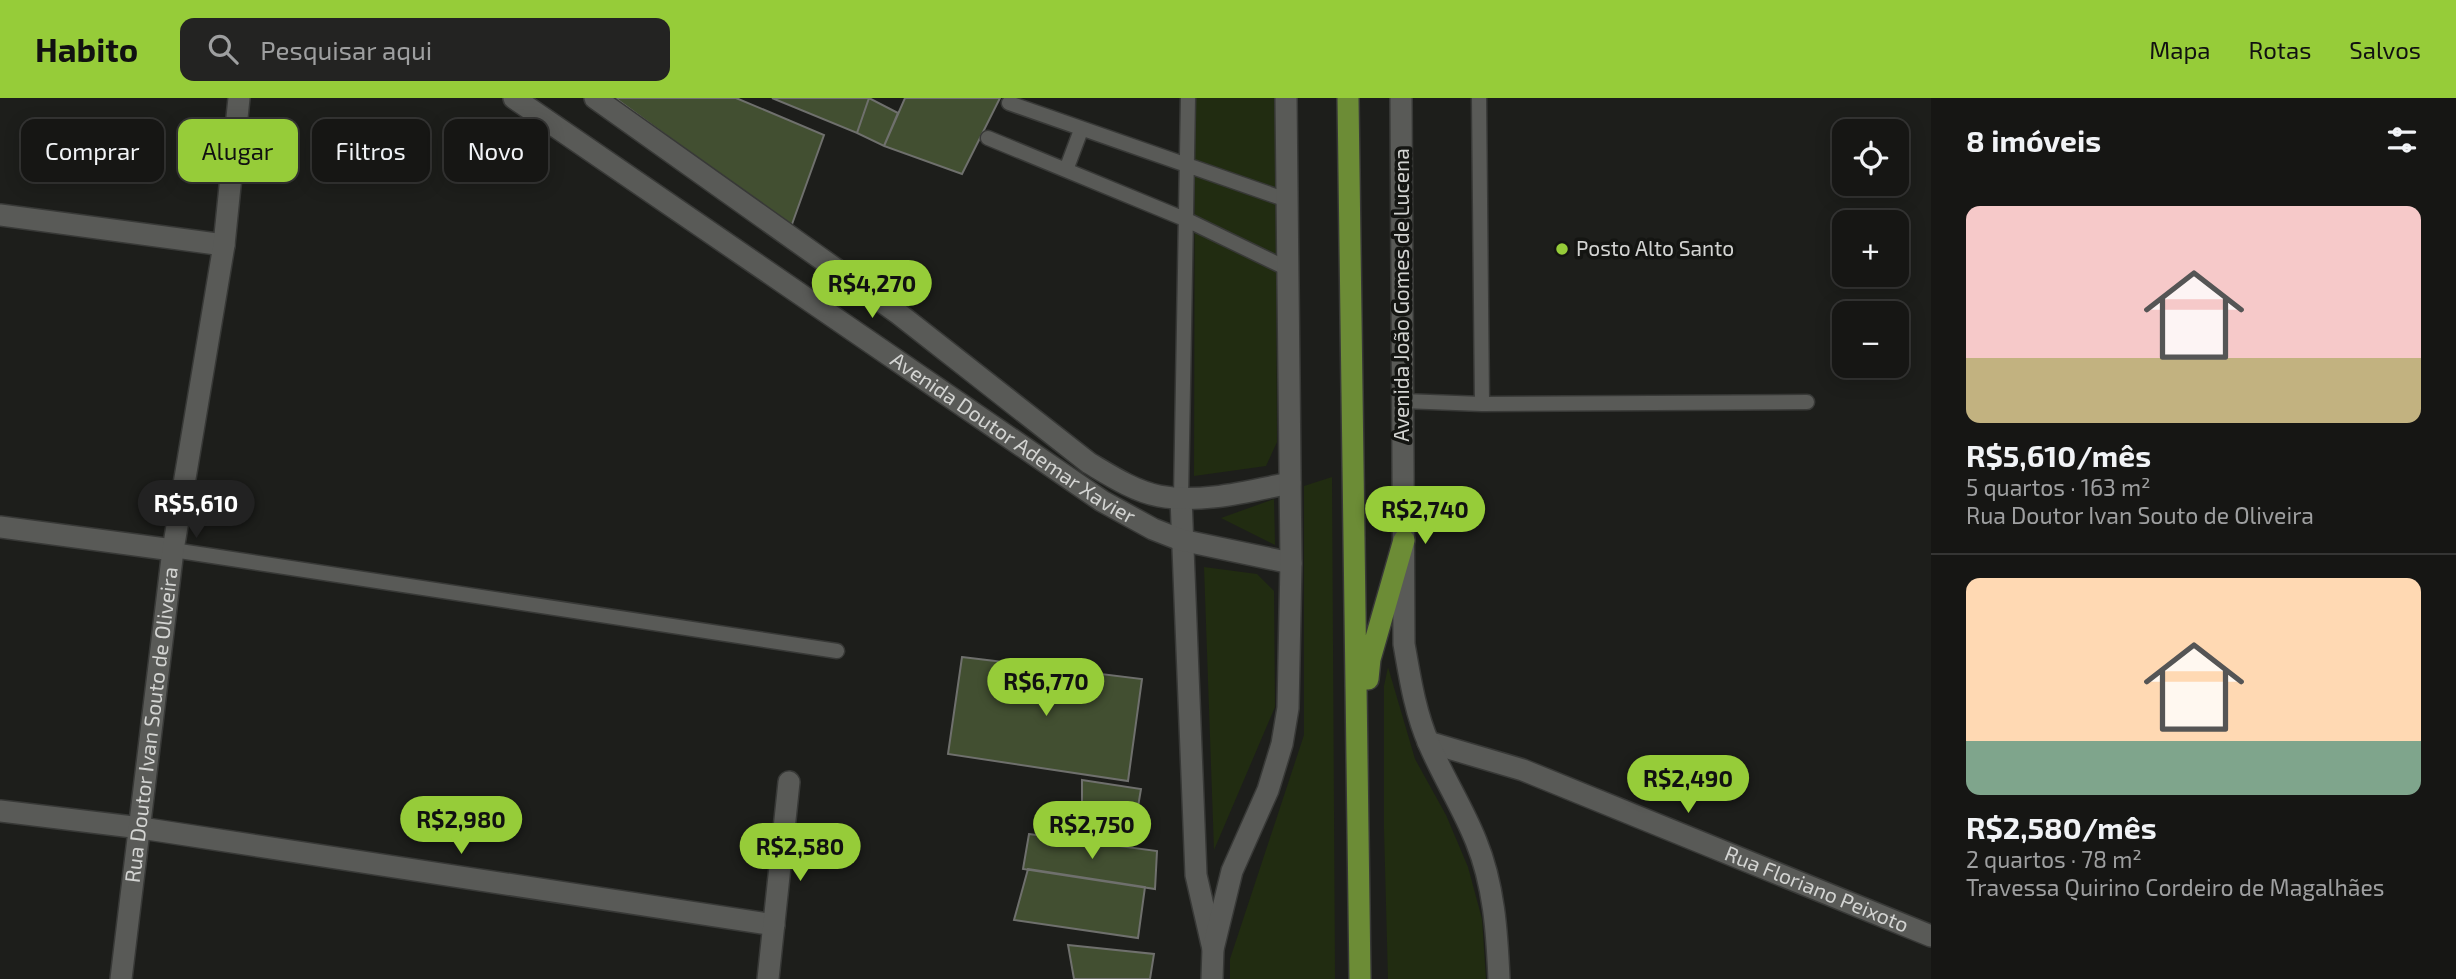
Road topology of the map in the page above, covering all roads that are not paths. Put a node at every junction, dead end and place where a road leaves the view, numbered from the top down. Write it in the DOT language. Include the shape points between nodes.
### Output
graph roads {
  1 [pos="239,98"];
  2 [pos="513,98"];
  3 [pos="595,98"];
  4 [pos="1188,98"];
  5 [pos="1286,98"];
  6 [pos="1348,98"];
  7 [pos="1401,98"];
  8 [pos="1479,98"];
  9 [pos="1009,103"];
  10 [pos="1081,130"];
  11 [pos="988,138"];
  12 [pos="1187,167"];
  13 [pos="1066,170"];
  14 [pos="1287,200"];
  15 [pos="0,215"];
  16 [pos="1187,220"];
  17 [pos="224,245"];
  18 [pos="1288,269"];
  19 [pos="900,314"];
  20 [pos="881,347"];
  21 [pos="1403,401"];
  22 [pos="1807,402"];
  23 [pos="1482,404"];
  24 [pos="1290,483"];
  25 [pos="1181,498"];
  26 [pos="0,527"];
  27 [pos="1181,540"];
  28 [pos="1404,540"];
  29 [pos="173,550"];
  30 [pos="1291,563"];
  31 [pos="837,652"];
  32 [pos="1428,742"];
  33 [pos="1359,779"];
  34 [pos="789,782"];
  35 [pos="0,811"];
  36 [pos="142,828"];
  37 [pos="774,925"];
  38 [pos="1931,936"];
  39 [pos="1213,950"];
  40 [pos="121,979"];
  41 [pos="768,979"];
  42 [pos="1212,979"];
  43 [pos="1360,979"];
  44 [pos="1499,979"];
  1 -- 17 [label="street, Rua Doutor Ivan Souto de Oliveira"];
  2 -- 20 [label="street, Avenida Doutor Ademar Xavier"];
  3 -- 19 [label="street, Avenida Doutor Ademar Xavier"];
  4 -- 12 [label="lane"];
  5 -- 14 [label="street"];
  6 -- 33 [label="highway"];
  7 -- 21 [label="street, Avenida João Gomes de Lucena"];
  8 -- 23 [label="lane"];
  9 -- 10 [label="lane"];
  10 -- 12 [label="lane"];
  10 -- 13 [label="lane"];
  11 -- 13 [label="lane"];
  12 -- 14 [label="lane"];
  12 -- 16 [label="lane"];
  13 -- 16 [label="lane"];
  14 -- 18 [label="street"];
  15 -- 17 [label="street"];
  16 -- 18 [label="lane"];
  16 -- 25 [label="lane"];
  17 -- 29 [label="street, Rua Doutor Ivan Souto de Oliveira"];
  18 -- 24 [label="street"];
  19 -- 20 [label="street"];
  19 -- 25 [label="street, Avenida Doutor Ademar Xavier" via="1090,463 1140,490"];
  20 -- 27 [label="street, Avenida Doutor Ademar Xavier" via="1067,479 1134,520"];
  21 -- 23 [label="lane"];
  21 -- 28 [label="street, Avenida João Gomes de Lucena"];
  22 -- 23 [label="lane"];
  24 -- 25 [label="street, Avenida Doutor Ademar Xavier"];
  24 -- 30 [label="street"];
  25 -- 27 [label="street"];
  26 -- 29 [label="street"];
  27 -- 30 [label="street, Avenida Doutor Ademar Xavier"];
  27 -- 39 [label="street" via="1196,875"];
  28 -- 32 [label="street, Avenida João Gomes de Lucena" via="1404,644"];
  28 -- 33 [label="highway" via="1370,659"];
  29 -- 31 [label="lane"];
  29 -- 36 [label="street, Rua Doutor Ivan Souto de Oliveira"];
  30 -- 39 [label="street" via="1288,708 1282,744 1233,871"];
  32 -- 38 [label="street, Rua Floriano Peixoto" via="1523,770"];
  32 -- 44 [label="street, Avenida João Gomes de Lucena" via="1476,841 1489,883"];
  33 -- 43 [label="highway"];
  34 -- 37 [label="street"];
  35 -- 36 [label="street"];
  36 -- 37 [label="street"];
  36 -- 40 [label="street, Rua Doutor Ivan Souto de Oliveira"];
  37 -- 41 [label="street"];
  39 -- 42 [label="street"];
}
